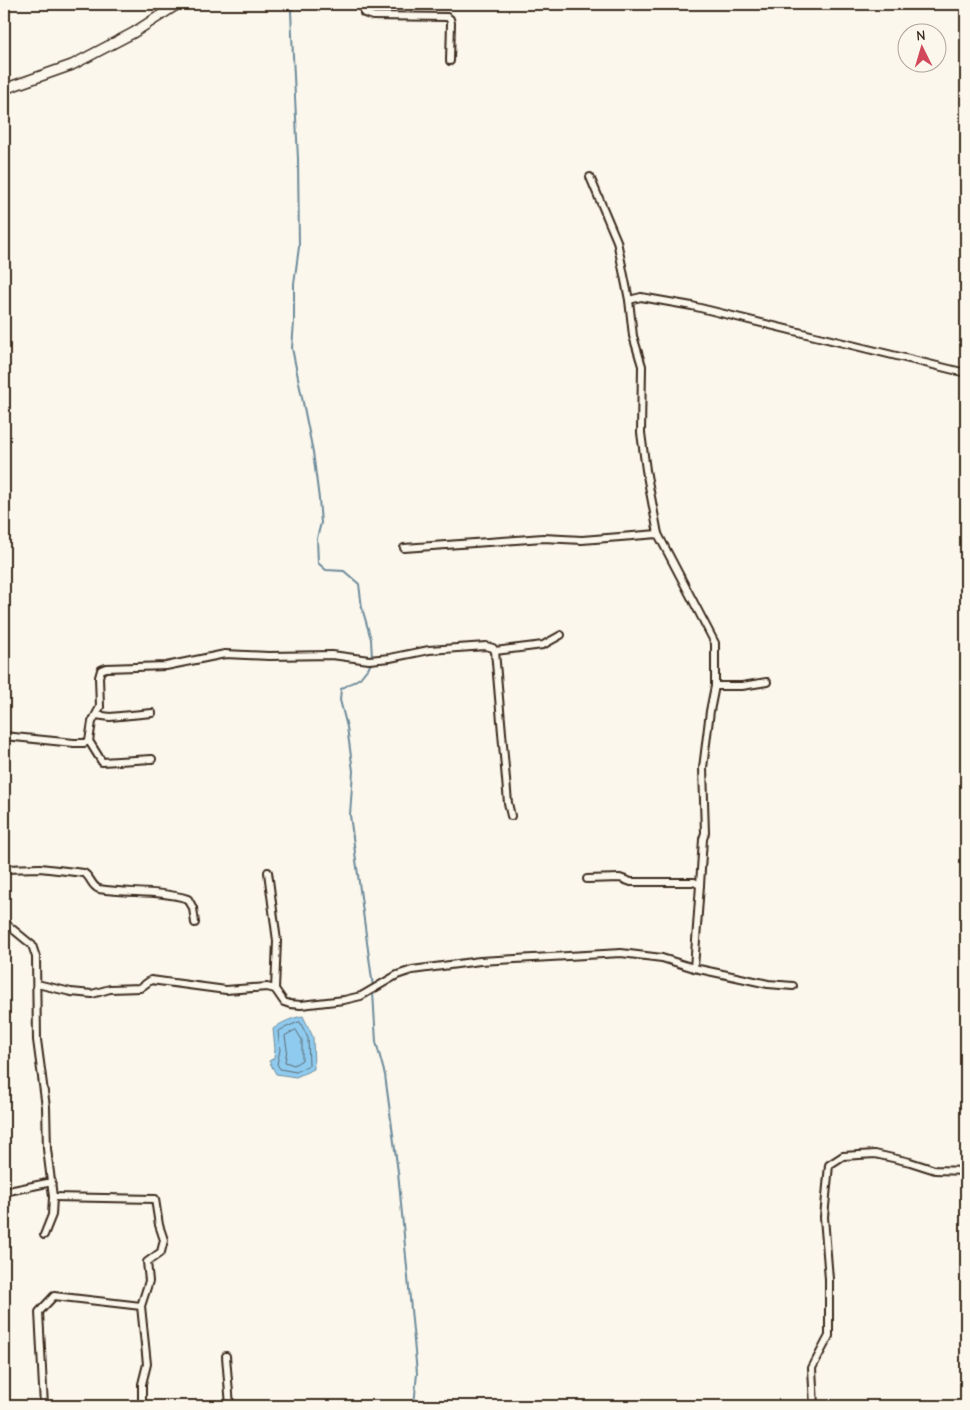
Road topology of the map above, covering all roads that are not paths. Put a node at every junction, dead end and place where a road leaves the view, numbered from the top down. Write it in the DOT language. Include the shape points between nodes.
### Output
graph roads {
  1 [pos="173,4"];
  2 [pos="178,4"];
  3 [pos="363,4"];
  4 [pos="450,61"];
  5 [pos="4,85"];
  6 [pos="4,89"];
  7 [pos="590,177"];
  8 [pos="629,300"];
  9 [pos="966,373"];
  10 [pos="658,534"];
  11 [pos="404,548"];
  12 [pos="561,635"];
  13 [pos="494,651"];
  14 [pos="767,682"];
  15 [pos="715,686"];
  16 [pos="152,713"];
  17 [pos="96,715"];
  18 [pos="4,736"];
  19 [pos="89,741"];
  20 [pos="152,759"];
  21 [pos="511,816"];
  22 [pos="4,869"];
  23 [pos="268,872"];
  24 [pos="587,879"];
  25 [pos="700,885"];
  26 [pos="4,922"];
  27 [pos="196,923"];
  28 [pos="694,968"];
  29 [pos="37,984"];
  30 [pos="794,986"];
  31 [pos="275,989"];
  32 [pos="966,1171"];
  33 [pos="52,1182"];
  34 [pos="4,1192"];
  35 [pos="53,1197"];
  36 [pos="44,1234"];
  37 [pos="141,1306"];
  38 [pos="226,1356"];
  39 [pos="44,1406"];
  40 [pos="142,1406"];
  41 [pos="230,1406"];
  42 [pos="814,1406"];
  1 -- 5 [label="main road" via="72,61"];
  2 -- 6 [label="main road" via="133,33 72,65"];
  3 -- 4 [label="street" via="364,13 373,16 447,17 451,23"];
  7 -- 8 [label="street" via="617,241"];
  8 -- 9 [label="street" via="641,297 692,306"];
  8 -- 10 [label="street" via="633,336 642,366 641,433"];
  10 -- 11 [label="street"];
  10 -- 15 [label="street" via="715,643"];
  12 -- 13 [label="street" via="543,645"];
  13 -- 17 [label="street" via="486,646 468,647 368,660 332,655 226,654 166,666 106,668 101,670 99,677 100,707"];
  13 -- 21 [label="street"];
  14 -- 15 [label="street"];
  15 -- 25 [label="street" via="703,768 705,833"];
  16 -- 17 [label="street"];
  17 -- 19 [label="street"];
  18 -- 19 [label="street" via="74,743"];
  19 -- 20 [label="street" via="102,762"];
  22 -- 27 [label="street" via="40,868 84,873 99,890 182,897 188,899 193,908"];
  23 -- 31 [label="street" via="277,940"];
  24 -- 25 [label="street" via="620,878 631,882 694,882"];
  25 -- 28 [label="street"];
  26 -- 29 [label="street" via="35,950"];
  28 -- 30 [label="street" via="768,984"];
  28 -- 31 [label="street" via="662,958 622,953 586,954 480,961 412,970 362,996 301,1005 284,1002"];
  29 -- 31 [label="street" via="92,994 110,989 140,988 151,980 226,990"];
  29 -- 33 [label="street" via="38,1040"];
  32 -- 42 [label="street" via="934,1170 875,1154 843,1156 829,1165 824,1217 829,1279 828,1336 812,1368"];
  33 -- 34 [label="street"];
  33 -- 35 [label="street"];
  35 -- 36 [label="street" via="52,1215"];
  35 -- 37 [label="street" via="155,1199 164,1240 161,1252 147,1262 148,1281"];
  37 -- 39 [label="street" via="54,1296 39,1312"];
  37 -- 40 [label="street" via="147,1364 142,1384"];
  38 -- 41 [label="street"];
}
